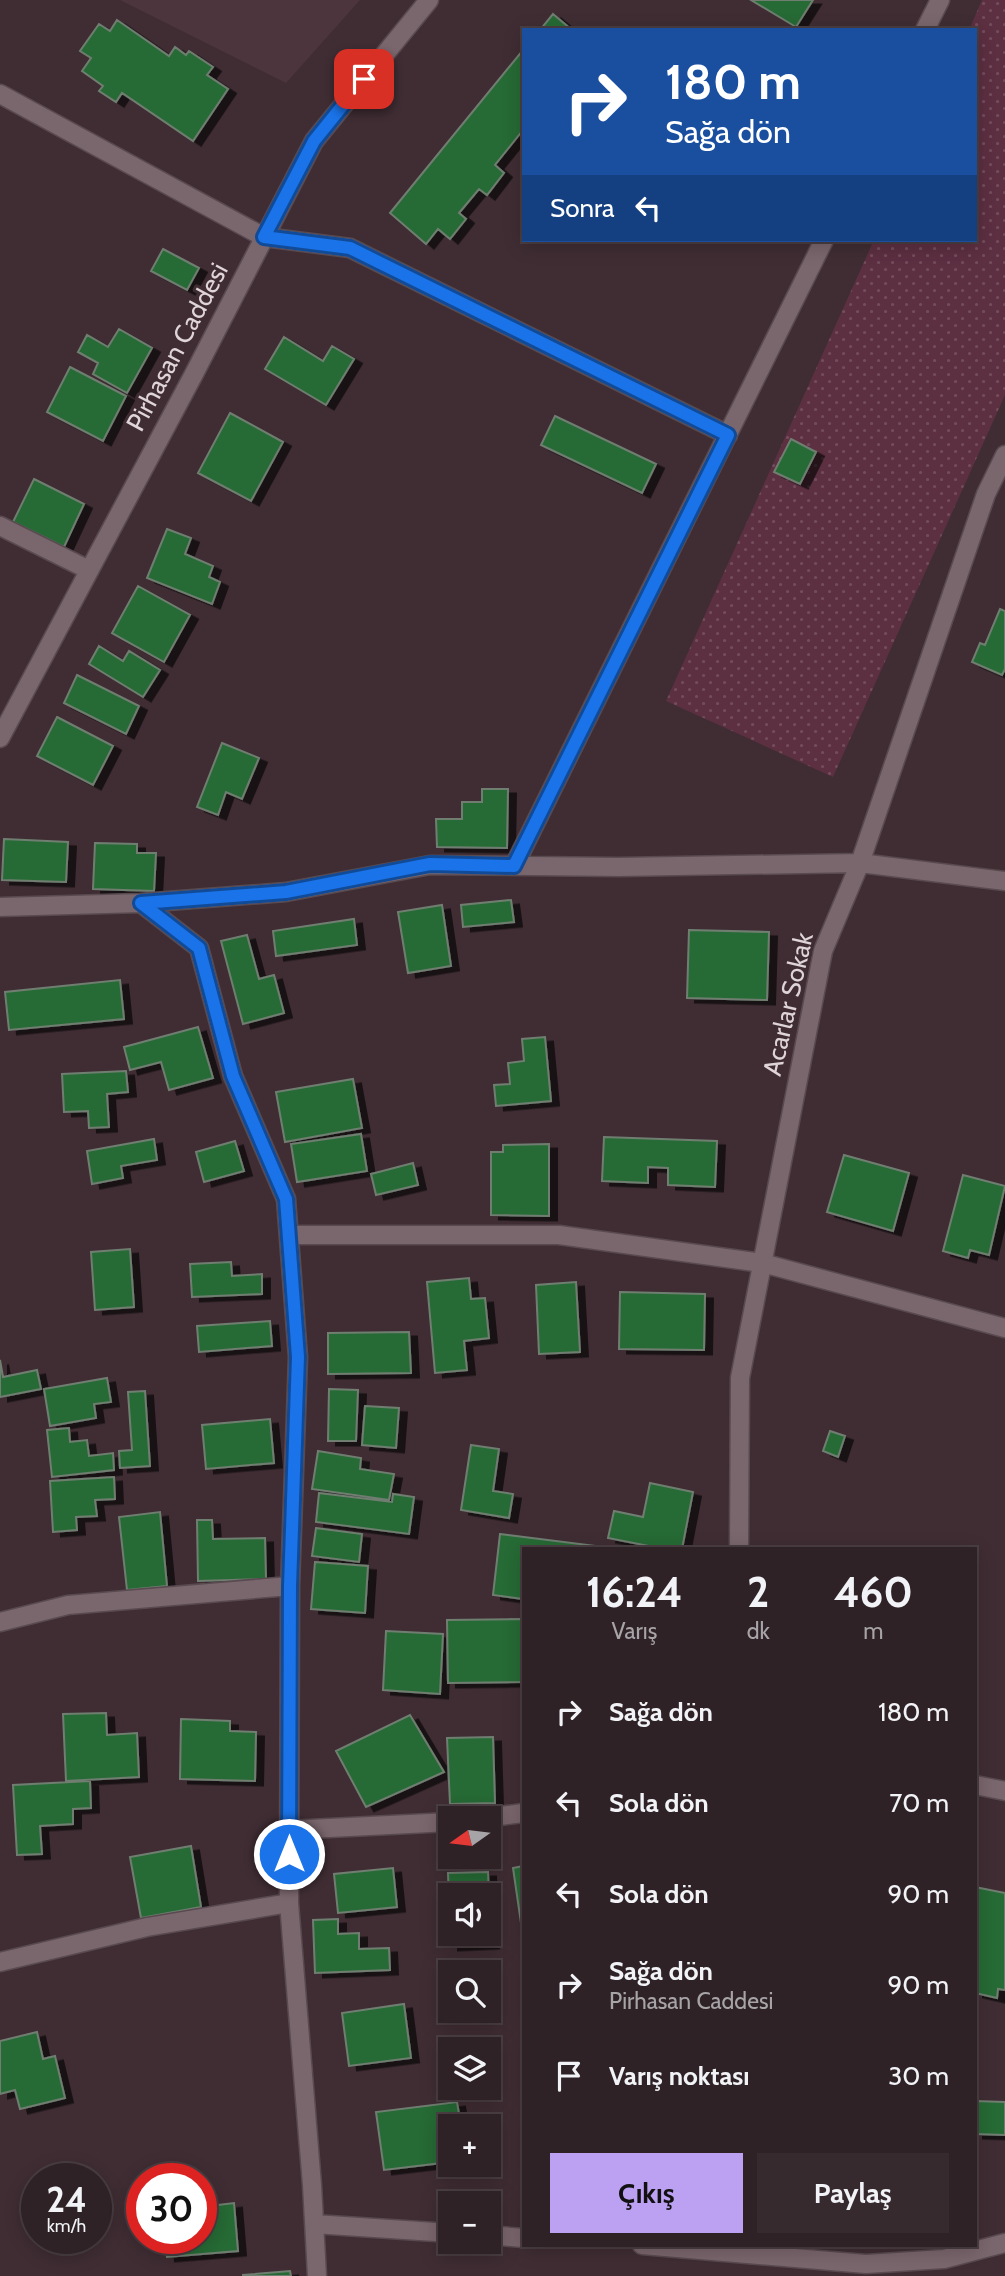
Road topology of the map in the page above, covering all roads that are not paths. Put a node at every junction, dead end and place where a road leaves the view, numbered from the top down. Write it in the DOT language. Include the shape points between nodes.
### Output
graph roads {
  1 [pos="429,0"];
  2 [pos="940,0"];
  3 [pos="926,28"];
  4 [pos="0,94"];
  5 [pos="264,237"];
  6 [pos="823,242"];
  7 [pos="728,435"];
  8 [pos="1005,455"];
  9 [pos="0,526"];
  10 [pos="89,570"];
  11 [pos="0,738"];
  12 [pos="860,863"];
  13 [pos="514,866"];
  14 [pos="1005,881"];
  15 [pos="141,903"];
  16 [pos="0,907"];
  17 [pos="289,1235"];
  18 [pos="762,1263"];
  19 [pos="1005,1328"];
  20 [pos="739,1547"];
  21 [pos="290,1586"];
  22 [pos="0,1622"];
  23 [pos="977,1785"];
  24 [pos="1005,1791"];
  25 [pos="522,1812"];
  26 [pos="501,1815"];
  27 [pos="438,1823"];
  28 [pos="289,1830"];
  29 [pos="289,1903"];
  30 [pos="0,1962"];
  31 [pos="314,2224"];
  32 [pos="438,2232"];
  33 [pos="501,2236"];
  34 [pos="522,2238"];
  35 [pos="1005,2243"];
  36 [pos="686,2247"];
  37 [pos="820,2253"];
  38 [pos="317,2276"];
  1 -- 5 [label="street, Pirhasan Caddesi" via="314,141"];
  2 -- 3 [label="street"];
  4 -- 5 [label="street"];
  5 -- 7 [label="street" via="350,248"];
  5 -- 10 [label="street, Pirhasan Caddesi"];
  6 -- 7 [label="street"];
  7 -- 13 [label="street"];
  8 -- 12 [label="street, Acarlar Sokak" via="982,506"];
  9 -- 10 [label="street"];
  10 -- 11 [label="street, Pirhasan Caddesi"];
  12 -- 13 [label="street"];
  12 -- 14 [label="street"];
  12 -- 18 [label="street, Acarlar Sokak" via="823,951"];
  13 -- 15 [label="street" via="430,864 286,892"];
  15 -- 16 [label="street"];
  15 -- 17 [label="street" via="199,948 233,1076 286,1199"];
  17 -- 18 [label="street" via="559,1235"];
  17 -- 21 [label="street" via="298,1357"];
  18 -- 19 [label="street"];
  18 -- 20 [label="street, Acarlar Sokak" via="740,1378"];
  21 -- 22 [label="street" via="68,1605"];
  21 -- 28 [label="street"];
  23 -- 24 [label="street"];
  25 -- 26 [label="street"];
  27 -- 28 [label="street"];
  28 -- 29 [label="street"];
  29 -- 30 [label="street" via="147,1927"];
  29 -- 31 [label="street"];
  31 -- 32 [label="street"];
  31 -- 38 [label="street"];
  33 -- 34 [label="street"];
  35 -- 37 [label="street" via="944,2259 866,2264"];
  36 -- 37 [label="street"];
}
